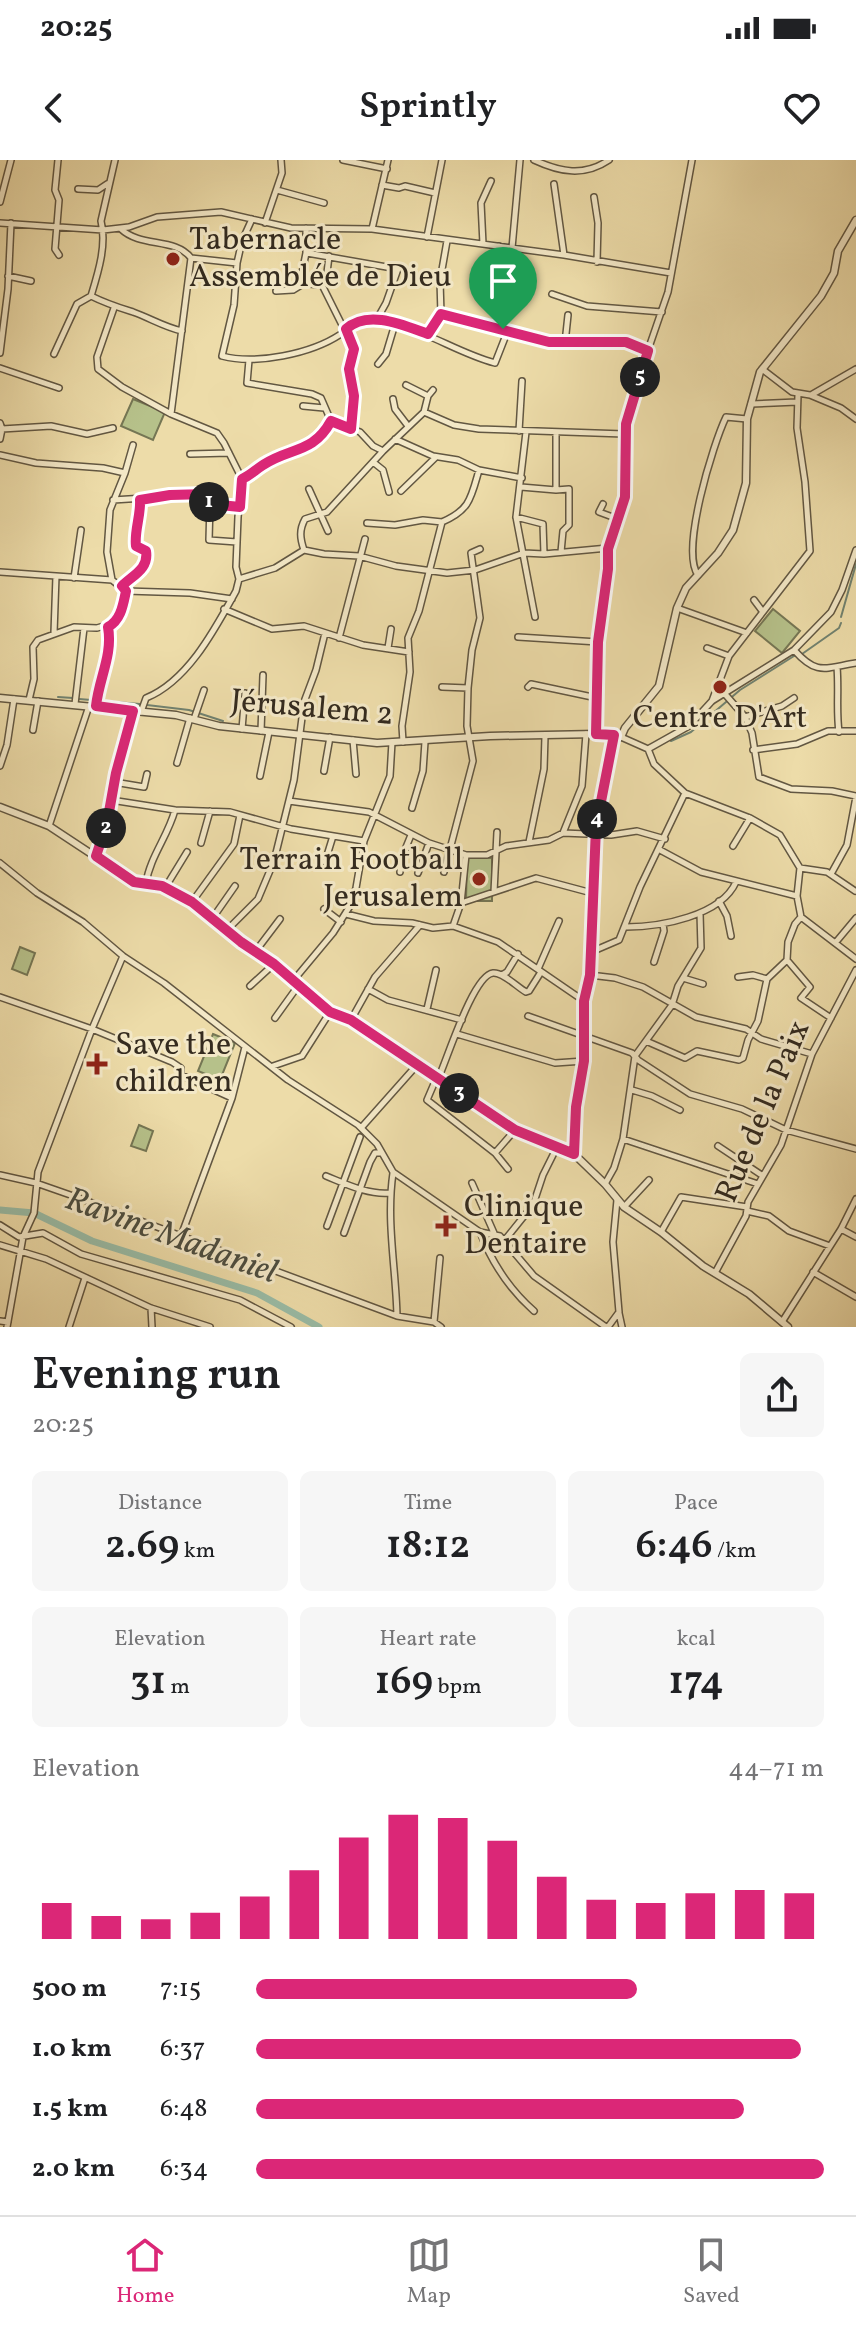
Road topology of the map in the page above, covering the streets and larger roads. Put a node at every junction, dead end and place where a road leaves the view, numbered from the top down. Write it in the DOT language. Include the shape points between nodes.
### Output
graph roads {
  1 [pos="11,160"];
  2 [pos="58,160"];
  3 [pos="115,160"];
  4 [pos="281,160"];
  5 [pos="343,160"];
  6 [pos="388,160"];
  7 [pos="442,160"];
  8 [pos="520,160"];
  9 [pos="534,160"];
  10 [pos="609,160"];
  11 [pos="691,160"];
  12 [pos="387,169"];
  13 [pos="491,181"];
  14 [pos="108,182"];
  15 [pos="554,184"];
  16 [pos="382,185"];
  17 [pos="78,189"];
  18 [pos="277,190"];
  19 [pos="435,193"];
  20 [pos="594,197"];
  21 [pos="0,202"];
  22 [pos="324,203"];
  23 [pos="252,219"];
  24 [pos="856,220"];
  25 [pos="0,223"];
  26 [pos="11,223"];
  27 [pos="265,223"];
  28 [pos="55,225"];
  29 [pos="306,228"];
  30 [pos="121,229"];
  31 [pos="372,229"];
  32 [pos="103,230"];
  33 [pos="427,237"];
  34 [pos="447,241"];
  35 [pos="483,244"];
  36 [pos="499,246"];
  37 [pos="512,248"];
  38 [pos="306,253"];
  39 [pos="59,255"];
  40 [pos="564,255"];
  41 [pos="329,256"];
  42 [pos="191,258"];
  43 [pos="597,262"];
  44 [pos="237,263"];
  45 [pos="671,273"];
  46 [pos="8,276"];
  47 [pos="31,281"];
  48 [pos="306,282"];
  49 [pos="322,285"];
  50 [pos="276,291"];
  51 [pos="497,292"];
  52 [pos="552,294"];
  53 [pos="91,296"];
  54 [pos="114,308"];
  55 [pos="662,312"];
  56 [pos="441,314"];
  57 [pos="568,315"];
  58 [pos="377,319"];
  59 [pos="395,324"];
  60 [pos="346,329"];
  61 [pos="508,330"];
  62 [pos="182,331"];
  63 [pos="428,334"];
  64 [pos="1,342"];
  65 [pos="565,343"];
  66 [pos="648,351"];
  67 [pos="0,353"];
  68 [pos="54,354"];
  69 [pos="249,360"];
  70 [pos="378,364"];
  71 [pos="0,368"];
  72 [pos="762,369"];
  73 [pos="856,369"];
  74 [pos="522,381"];
  75 [pos="406,385"];
  76 [pos="59,388"];
  77 [pos="433,390"];
  78 [pos="810,395"];
  79 [pos="428,396"];
  80 [pos="798,398"];
  81 [pos="393,399"];
  82 [pos="751,404"];
  83 [pos="303,406"];
  84 [pos="325,408"];
  85 [pos="424,412"];
  86 [pos="171,414"];
  87 [pos="747,419"];
  88 [pos="856,419"];
  89 [pos="331,421"];
  90 [pos="1,426"];
  91 [pos="408,426"];
  92 [pos="113,428"];
  93 [pos="351,429"];
  94 [pos="523,432"];
  95 [pos="556,433"];
  96 [pos="624,434"];
  97 [pos="0,439"];
  98 [pos="395,439"];
  99 [pos="133,445"];
  100 [pos="383,451"];
  101 [pos="229,453"];
  102 [pos="190,454"];
  103 [pos="0,455"];
  104 [pos="437,456"];
  105 [pos="373,462"];
  106 [pos="479,470"];
  107 [pos="125,473"];
  108 [pos="522,478"];
  109 [pos="242,479"];
  110 [pos="521,487"];
  111 [pos="309,489"];
  112 [pos="556,490"];
  113 [pos="401,491"];
  114 [pos="389,492"];
  115 [pos="113,500"];
  116 [pos="140,500"];
  117 [pos="210,504"];
  118 [pos="603,504"];
  119 [pos="240,507"];
  120 [pos="320,515"];
  121 [pos="516,517"];
  122 [pos="618,519"];
  123 [pos="442,522"];
  124 [pos="367,523"];
  125 [pos="81,530"];
  126 [pos="328,531"];
  127 [pos="365,539"];
  128 [pos="237,542"];
  129 [pos="608,548"];
  130 [pos="480,549"];
  131 [pos="304,550"];
  132 [pos="856,550"];
  133 [pos="561,552"];
  134 [pos="524,553"];
  135 [pos="544,554"];
  136 [pos="359,556"];
  137 [pos="427,570"];
  138 [pos="475,570"];
  139 [pos="0,572"];
  140 [pos="698,575"];
  141 [pos="56,576"];
  142 [pos="74,578"];
  143 [pos="239,579"];
  144 [pos="112,580"];
  145 [pos="124,588"];
  146 [pos="232,599"];
  147 [pos="754,600"];
  148 [pos="677,608"];
  149 [pos="224,609"];
  150 [pos="763,612"];
  151 [pos="535,617"];
  152 [pos="108,627"];
  153 [pos="84,628"];
  154 [pos="391,629"];
  155 [pos="54,633"];
  156 [pos="325,633"];
  157 [pos="747,633"];
  158 [pos="518,637"];
  159 [pos="340,638"];
  160 [pos="598,642"];
  161 [pos="388,648"];
  162 [pos="707,648"];
  163 [pos="794,650"];
  164 [pos="409,652"];
  165 [pos="729,656"];
  166 [pos="856,663"];
  167 [pos="837,667"];
  168 [pos="263,675"];
  169 [pos="442,687"];
  170 [pos="528,687"];
  171 [pos="468,688"];
  172 [pos="204,690"];
  173 [pos="245,693"];
  174 [pos="724,693"];
  175 [pos="0,698"];
  176 [pos="597,698"];
  177 [pos="794,698"];
  178 [pos="14,699"];
  179 [pos="34,701"];
  180 [pos="712,701"];
  181 [pos="75,704"];
  182 [pos="92,706"];
  183 [pos="140,708"];
  184 [pos="745,717"];
  185 [pos="192,718"];
  186 [pos="33,730"];
  187 [pos="242,730"];
  188 [pos="261,731"];
  189 [pos="856,731"];
  190 [pos="269,732"];
  191 [pos="839,733"];
  192 [pos="586,734"];
  193 [pos="596,734"];
  194 [pos="298,736"];
  195 [pos="545,736"];
  196 [pos="618,736"];
  197 [pos="330,737"];
  198 [pos="468,737"];
  199 [pos="353,740"];
  200 [pos="392,742"];
  201 [pos="403,742"];
  202 [pos="425,742"];
  203 [pos="648,749"];
  204 [pos="753,750"];
  205 [pos="177,763"];
  206 [pos="0,766"];
  207 [pos="324,771"];
  208 [pos="147,774"];
  209 [pos="356,774"];
  210 [pos="260,776"];
  211 [pos="114,782"];
  212 [pos="685,793"];
  213 [pos="856,797"];
  214 [pos="111,800"];
  215 [pos="289,801"];
  216 [pos="0,807"];
  217 [pos="412,808"];
  218 [pos="175,810"];
  219 [pos="210,811"];
  220 [pos="240,815"];
  221 [pos="375,816"];
  222 [pos="750,818"];
  223 [pos="49,826"];
  224 [pos="282,827"];
  225 [pos="497,832"];
  226 [pos="563,833"];
  227 [pos="411,835"];
  228 [pos="333,836"];
  229 [pos="595,836"];
  230 [pos="665,839"];
  231 [pos="364,841"];
  232 [pos="529,842"];
  233 [pos="201,843"];
  234 [pos="429,843"];
  235 [pos="847,845"];
  236 [pos="733,846"];
  237 [pos="856,849"];
  238 [pos="660,850"];
  239 [pos="449,851"];
  240 [pos="187,852"];
  241 [pos="497,852"];
  242 [pos="466,855"];
  243 [pos="96,856"];
  244 [pos="325,862"];
  245 [pos="0,863"];
  246 [pos="800,868"];
  247 [pos="400,872"];
  248 [pos="444,872"];
  249 [pos="418,873"];
  250 [pos="831,874"];
  251 [pos="736,882"];
  252 [pos="146,883"];
  253 [pos="235,886"];
  254 [pos="165,888"];
  255 [pos="855,891"];
  256 [pos="494,892"];
  257 [pos="592,893"];
  258 [pos="797,896"];
  259 [pos="719,901"];
  260 [pos="192,902"];
  261 [pos="461,903"];
  262 [pos="324,909"];
  263 [pos="700,913"];
  264 [pos="346,914"];
  265 [pos="801,917"];
  266 [pos="856,918"];
  267 [pos="212,919"];
  268 [pos="280,919"];
  269 [pos="559,921"];
  270 [pos="341,922"];
  271 [pos="663,924"];
  272 [pos="420,925"];
  273 [pos="453,926"];
  274 [pos="626,927"];
  275 [pos="226,931"];
  276 [pos="731,936"];
  277 [pos="836,942"];
  278 [pos="255,952"];
  279 [pos="591,952"];
  280 [pos="518,954"];
  281 [pos="123,956"];
  282 [pos="856,959"];
  283 [pos="787,960"];
  284 [pos="654,962"];
  285 [pos="274,964"];
  286 [pos="436,970"];
  287 [pos="540,970"];
  288 [pos="856,970"];
  289 [pos="502,975"];
  290 [pos="590,975"];
  291 [pos="738,977"];
  292 [pos="683,978"];
  293 [pos="767,979"];
  294 [pos="295,984"];
  295 [pos="703,984"];
  296 [pos="250,986"];
  297 [pos="368,989"];
  298 [pos="0,997"];
  299 [pos="584,1001"];
  300 [pos="672,1005"];
  301 [pos="427,1009"];
  302 [pos="330,1012"];
  303 [pos="528,1016"];
  304 [pos="275,1018"];
  305 [pos="831,1018"];
  306 [pos="351,1020"];
  307 [pos="462,1020"];
  308 [pos="92,1029"];
  309 [pos="457,1034"];
  310 [pos="753,1034"];
  311 [pos="585,1035"];
  312 [pos="646,1041"];
  313 [pos="245,1047"];
  314 [pos="812,1054"];
  315 [pos="635,1056"];
  316 [pos="584,1061"];
  317 [pos="417,1065"];
  318 [pos="272,1067"];
  319 [pos="437,1080"];
  320 [pos="632,1090"];
  321 [pos="232,1098"];
  322 [pos="680,1110"];
  323 [pos="361,1128"];
  324 [pos="515,1130"];
  325 [pos="786,1130"];
  326 [pos="360,1137"];
  327 [pos="623,1139"];
  328 [pos="718,1146"];
  329 [pos="556,1149"];
  330 [pos="856,1149"];
  331 [pos="382,1153"];
  332 [pos="495,1153"];
  333 [pos="574,1154"];
  334 [pos="508,1169"];
  335 [pos="393,1172"];
  336 [pos="0,1175"];
  337 [pos="326,1176"];
  338 [pos="763,1176"];
  339 [pos="649,1180"];
  340 [pos="36,1183"];
  341 [pos="344,1183"];
  342 [pos="472,1183"];
  343 [pos="605,1184"];
  344 [pos="758,1184"];
  345 [pos="360,1189"];
  346 [pos="390,1193"];
  347 [pos="617,1198"];
  348 [pos="856,1199"];
  349 [pos="624,1207"];
  350 [pos="747,1209"];
  351 [pos="0,1225"];
  352 [pos="327,1226"];
  353 [pos="841,1229"];
  354 [pos="480,1232"];
  355 [pos="661,1232"];
  356 [pos="344,1233"];
  357 [pos="494,1233"];
  358 [pos="181,1236"];
  359 [pos="23,1237"];
  360 [pos="856,1237"];
  361 [pos="504,1241"];
  362 [pos="0,1245"];
  363 [pos="830,1246"];
  364 [pos="21,1250"];
  365 [pos="440,1258"];
  366 [pos="813,1272"];
  367 [pos="715,1273"];
  368 [pos="85,1278"];
  369 [pos="856,1297"];
  370 [pos="151,1308"];
  371 [pos="534,1311"];
  372 [pos="619,1312"];
  373 [pos="397,1316"];
  374 [pos="0,1321"];
  375 [pos="434,1322"];
  376 [pos="785,1324"];
  377 [pos="8,1325"];
  378 [pos="69,1327"];
  379 [pos="152,1327"];
  380 [pos="210,1327"];
  381 [pos="291,1327"];
  382 [pos="441,1327"];
  383 [pos="607,1327"];
  384 [pos="622,1327"];
  1 -- 21 [label="street"];
  2 -- 28 [label="street"];
  3 -- 14 [label="street"];
  4 -- 18 [label="street"];
  5 -- 12 [label="street"];
  6 -- 12 [label="street"];
  7 -- 19 [label="street"];
  8 -- 37 [label="street"];
  9 -- 10 [label="street" via="576,171 593,170"];
  11 -- 45 [label="street"];
  12 -- 16 [label="street"];
  13 -- 35 [label="street" via="481,203"];
  14 -- 17 [label="street" via="98,190"];
  14 -- 32 [label="street"];
  15 -- 40 [label="street"];
  16 -- 19 [label="street"];
  16 -- 31 [label="street"];
  18 -- 22 [label="street"];
  18 -- 27 [label="street"];
  19 -- 33 [label="street"];
  20 -- 43 [label="street"];
  23 -- 27 [label="street"];
  23 -- 30 [label="street" via="221,212 190,214 157,217"];
  23 -- 44 [label="street"];
  24 -- 72 [label="street" via="821,296"];
  25 -- 26 [label="street"];
  26 -- 28 [label="street"];
  26 -- 46 [label="street"];
  27 -- 29 [label="street"];
  28 -- 32 [label="street"];
  28 -- 39 [label="street"];
  29 -- 31 [label="street"];
  29 -- 38 [label="street"];
  30 -- 32 [label="street"];
  30 -- 42 [label="street"];
  31 -- 33 [label="street"];
  32 -- 53 [label="street"];
  33 -- 34 [label="street"];
  34 -- 35 [label="street"];
  34 -- 56 [label="street"];
  35 -- 36 [label="street"];
  36 -- 37 [label="street"];
  36 -- 51 [label="street"];
  37 -- 40 [label="street"];
  38 -- 41 [label="street"];
  38 -- 48 [label="street" via="301,278"];
  40 -- 43 [label="street"];
  41 -- 49 [label="street"];
  41 -- 58 [label="street" via="398,269"];
  42 -- 44 [label="street"];
  42 -- 62 [label="street"];
  43 -- 45 [label="street"];
  44 -- 69 [label="street" via="222,356"];
  45 -- 55 [label="street"];
  46 -- 47 [label="street"];
  46 -- 64 [label="street"];
  48 -- 49 [label="street"];
  48 -- 50 [label="street"];
  49 -- 60 [label="street"];
  52 -- 55 [label="street" via="587,306"];
  53 -- 54 [label="street"];
  53 -- 68 [label="street" via="77,304"];
  54 -- 62 [label="street"];
  54 -- 86 [label="street" via="97,357 98,369"];
  55 -- 66 [label="street"];
  56 -- 61 [label="street"];
  56 -- 63 [label="street"];
  57 -- 65 [label="street"];
  58 -- 59 [label="street"];
  58 -- 60 [label="street" via="356,321"];
  59 -- 63 [label="street"];
  59 -- 70 [label="street"];
  60 -- 69 [label="street" via="319,344 272,359"];
  60 -- 93 [label="street" via="354,349 349,369 354,396"];
  61 -- 63 [label="street" via="495,363"];
  61 -- 65 [label="street"];
  62 -- 86 [label="street"];
  64 -- 67 [label="street"];
  65 -- 66 [label="street" via="626,342"];
  66 -- 96 [label="street"];
  69 -- 84 [label="street" via="247,383 312,394"];
  71 -- 76 [label="street"];
  72 -- 80 [label="street"];
  72 -- 82 [label="street"];
  73 -- 78 [label="street"];
  74 -- 94 [label="street"];
  75 -- 79 [label="street"];
  77 -- 79 [label="street"];
  78 -- 80 [label="street"];
  78 -- 88 [label="street"];
  79 -- 85 [label="street"];
  80 -- 82 [label="street"];
  80 -- 150 [label="street" via="810,551"];
  81 -- 91 [label="street"];
  82 -- 87 [label="street"];
  83 -- 84 [label="street"];
  84 -- 89 [label="street"];
  85 -- 91 [label="street"];
  85 -- 94 [label="street" via="454,425"];
  86 -- 101 [label="street" via="217,433"];
  87 -- 140 [label="street" via="743,502 733,530"];
  87 -- 140 [label="street" via="724,421 699,497 692,563"];
  89 -- 93 [label="street"];
  89 -- 109 [label="street" via="312,445"];
  90 -- 92 [label="street" via="51,426 87,434"];
  90 -- 97 [label="street"];
  91 -- 98 [label="street"];
  93 -- 100 [label="street"];
  94 -- 95 [label="street"];
  94 -- 108 [label="street"];
  95 -- 96 [label="street"];
  95 -- 112 [label="street"];
  96 -- 122 [label="street" via="627,481"];
  98 -- 100 [label="street"];
  98 -- 104 [label="street"];
  99 -- 107 [label="street"];
  100 -- 105 [label="street"];
  101 -- 102 [label="street"];
  101 -- 109 [label="street"];
  103 -- 107 [label="street"];
  104 -- 106 [label="street"];
  104 -- 113 [label="street"];
  105 -- 114 [label="street" via="383,470"];
  105 -- 120 [label="street"];
  106 -- 108 [label="street"];
  106 -- 123 [label="street" via="469,504"];
  107 -- 115 [label="street"];
  108 -- 110 [label="street"];
  109 -- 119 [label="street"];
  110 -- 112 [label="street"];
  110 -- 121 [label="street"];
  111 -- 120 [label="street"];
  112 -- 133 [label="street" via="569,489 569,525 563,531"];
  115 -- 116 [label="street"];
  115 -- 144 [label="street" via="107,552"];
  116 -- 117 [label="street" via="207,494"];
  116 -- 145 [label="street" via="135,541 147,557"];
  117 -- 119 [label="street"];
  117 -- 128 [label="street" via="209,540"];
  118 -- 122 [label="street" via="599,512"];
  119 -- 128 [label="street"];
  120 -- 126 [label="street"];
  120 -- 131 [label="street" via="305,519 301,527"];
  121 -- 134 [label="street"];
  121 -- 135 [label="street" via="543,524"];
  122 -- 129 [label="street"];
  123 -- 124 [label="street"];
  123 -- 137 [label="street"];
  125 -- 142 [label="street"];
  127 -- 136 [label="street"];
  128 -- 143 [label="street"];
  129 -- 133 [label="street"];
  129 -- 160 [label="street"];
  130 -- 138 [label="street" via="471,553"];
  131 -- 136 [label="street"];
  131 -- 143 [label="street" via="275,568"];
  132 -- 163 [label="street" via="831,612"];
  133 -- 135 [label="street"];
  134 -- 135 [label="street"];
  134 -- 138 [label="street"];
  134 -- 151 [label="street"];
  136 -- 137 [label="street"];
  136 -- 159 [label="street"];
  137 -- 138 [label="street"];
  137 -- 164 [label="street"];
  138 -- 171 [label="street" via="480,618"];
  139 -- 141 [label="street"];
  140 -- 148 [label="street"];
  141 -- 142 [label="street"];
  141 -- 155 [label="street"];
  142 -- 144 [label="street"];
  143 -- 146 [label="street"];
  144 -- 145 [label="street"];
  145 -- 146 [label="street"];
  145 -- 152 [label="street" via="117,620"];
  146 -- 149 [label="street"];
  147 -- 150 [label="street"];
  148 -- 157 [label="street"];
  148 -- 196 [label="street" via="659,686"];
  149 -- 156 [label="street" via="272,629 304,626"];
  149 -- 183 [label="street" via="192,664"];
  150 -- 157 [label="street"];
  152 -- 153 [label="street"];
  152 -- 182 [label="street" via="107,662"];
  153 -- 155 [label="street"];
  153 -- 181 [label="street"];
  154 -- 161 [label="street"];
  155 -- 179 [label="street" via="33,647"];
  156 -- 159 [label="street"];
  156 -- 194 [label="street"];
  157 -- 165 [label="street"];
  158 -- 160 [label="street"];
  159 -- 161 [label="street"];
  160 -- 176 [label="street"];
  161 -- 164 [label="street"];
  162 -- 165 [label="street"];
  163 -- 167 [label="street" via="807,665"];
  163 -- 174 [label="street"];
  164 -- 201 [label="street"];
  165 -- 180 [label="street"];
  166 -- 167 [label="street"];
  167 -- 191 [label="street"];
  168 -- 188 [label="street"];
  169 -- 171 [label="street"];
  170 -- 176 [label="street"];
  171 -- 198 [label="street"];
  172 -- 185 [label="street"];
  173 -- 187 [label="street"];
  174 -- 180 [label="street"];
  174 -- 184 [label="street"];
  175 -- 178 [label="street, Jérusalem 2"];
  176 -- 193 [label="street"];
  177 -- 184 [label="street"];
  178 -- 179 [label="street, Jérusalem 2"];
  178 -- 206 [label="street"];
  179 -- 181 [label="street, Jérusalem 2"];
  179 -- 186 [label="street"];
  180 -- 203 [label="street" via="689,726"];
  181 -- 182 [label="street, Jérusalem 2"];
  182 -- 183 [label="street, Jérusalem 2"];
  182 -- 223 [label="street"];
  183 -- 185 [label="street, Jérusalem 2"];
  183 -- 211 [label="street"];
  184 -- 204 [label="street"];
  185 -- 187 [label="street, Jérusalem 2"];
  185 -- 205 [label="street"];
  187 -- 188 [label="street, Jérusalem 2"];
  188 -- 190 [label="street, Jérusalem 2"];
  189 -- 191 [label="street"];
  190 -- 194 [label="street, Jérusalem 2"];
  190 -- 210 [label="street"];
  191 -- 204 [label="street" via="828,731 797,744"];
  192 -- 193 [label="street, Jérusalem 2"];
  192 -- 195 [label="street, Jérusalem 2"];
  192 -- 226 [label="street" via="582,786"];
  193 -- 196 [label="street, Jérusalem 2"];
  194 -- 197 [label="street, Jérusalem 2"];
  194 -- 215 [label="street"];
  195 -- 198 [label="street, Jérusalem 2"];
  195 -- 232 [label="street"];
  196 -- 203 [label="street"];
  196 -- 229 [label="street"];
  197 -- 199 [label="street, Jérusalem 2"];
  197 -- 207 [label="street"];
  198 -- 202 [label="street, Jérusalem 2"];
  198 -- 239 [label="street" via="473,761"];
  199 -- 200 [label="street, Jérusalem 2"];
  199 -- 209 [label="street"];
  200 -- 201 [label="street, Jérusalem 2"];
  200 -- 221 [label="street" via="390,776"];
  201 -- 202 [label="street, Jérusalem 2"];
  202 -- 217 [label="street"];
  203 -- 212 [label="street" via="658,769"];
  204 -- 213 [label="street" via="759,777 791,789"];
  208 -- 211 [label="street" via="144,787"];
  211 -- 214 [label="street"];
  212 -- 222 [label="street"];
  212 -- 230 [label="street"];
  213 -- 235 [label="street"];
  214 -- 218 [label="street"];
  214 -- 243 [label="street"];
  215 -- 221 [label="street"];
  215 -- 224 [label="street"];
  216 -- 223 [label="street"];
  218 -- 219 [label="street"];
  218 -- 252 [label="street"];
  219 -- 220 [label="street"];
  219 -- 233 [label="street"];
  220 -- 224 [label="street"];
  220 -- 260 [label="street" via="234,844"];
  221 -- 227 [label="street"];
  221 -- 231 [label="street"];
  222 -- 236 [label="street"];
  222 -- 246 [label="street" via="780,835"];
  223 -- 243 [label="street"];
  224 -- 228 [label="street"];
  224 -- 275 [label="street" via="258,899"];
  225 -- 241 [label="street"];
  226 -- 229 [label="street"];
  226 -- 232 [label="street"];
  227 -- 234 [label="street"];
  227 -- 247 [label="street"];
  228 -- 231 [label="street"];
  228 -- 244 [label="street"];
  229 -- 230 [label="street" via="637,831"];
  229 -- 257 [label="street"];
  230 -- 238 [label="street"];
  231 -- 264 [label="street"];
  232 -- 241 [label="street"];
  234 -- 239 [label="street"];
  234 -- 249 [label="street"];
  235 -- 237 [label="street"];
  235 -- 250 [label="street"];
  238 -- 251 [label="street" via="701,872"];
  238 -- 274 [label="street"];
  239 -- 242 [label="street"];
  239 -- 248 [label="street"];
  240 -- 254 [label="street"];
  241 -- 242 [label="street"];
  241 -- 256 [label="street"];
  242 -- 261 [label="street"];
  243 -- 252 [label="street" via="124,877"];
  245 -- 281 [label="street"];
  246 -- 250 [label="street"];
  246 -- 258 [label="street"];
  250 -- 255 [label="street"];
  251 -- 258 [label="street"];
  251 -- 259 [label="street"];
  252 -- 254 [label="street"];
  253 -- 267 [label="street"];
  254 -- 260 [label="street"];
  256 -- 257 [label="street" via="536,878"];
  256 -- 261 [label="street"];
  257 -- 279 [label="street"];
  258 -- 265 [label="street"];
  259 -- 263 [label="street"];
  259 -- 276 [label="street"];
  260 -- 267 [label="street"];
  261 -- 273 [label="street"];
  262 -- 270 [label="street"];
  263 -- 271 [label="street"];
  263 -- 292 [label="street" via="701,948"];
  264 -- 270 [label="street"];
  264 -- 272 [label="street"];
  265 -- 277 [label="street"];
  265 -- 283 [label="street" via="788,942"];
  266 -- 277 [label="street"];
  267 -- 275 [label="street"];
  268 -- 278 [label="street"];
  269 -- 287 [label="street"];
  270 -- 294 [label="street"];
  271 -- 274 [label="street"];
  271 -- 284 [label="street"];
  272 -- 273 [label="street"];
  272 -- 297 [label="street"];
  273 -- 280 [label="street"];
  274 -- 279 [label="street" via="619,940"];
  275 -- 278 [label="street"];
  277 -- 282 [label="street"];
  278 -- 285 [label="street"];
  279 -- 290 [label="street"];
  280 -- 287 [label="street"];
  280 -- 289 [label="street"];
  281 -- 308 [label="street"];
  281 -- 313 [label="street"];
  283 -- 293 [label="street"];
  283 -- 305 [label="street" via="810,987 801,998"];
  285 -- 294 [label="street"];
  285 -- 296 [label="street"];
  286 -- 301 [label="street"];
  287 -- 289 [label="street" via="526,992"];
  287 -- 299 [label="street"];
  288 -- 305 [label="street, Rue de la Paix"];
  289 -- 307 [label="street" via="486,976"];
  290 -- 299 [label="street"];
  290 -- 300 [label="street" via="643,987"];
  291 -- 293 [label="street"];
  292 -- 295 [label="street"];
  292 -- 300 [label="street"];
  293 -- 310 [label="street"];
  294 -- 302 [label="street"];
  294 -- 304 [label="street"];
  297 -- 301 [label="street"];
  297 -- 306 [label="street"];
  298 -- 308 [label="street"];
  299 -- 311 [label="street"];
  300 -- 310 [label="street"];
  300 -- 312 [label="street"];
  301 -- 307 [label="street"];
  302 -- 306 [label="street"];
  302 -- 318 [label="street" via="302,1056"];
  303 -- 311 [label="street"];
  305 -- 314 [label="street, Rue de la Paix"];
  306 -- 317 [label="street"];
  307 -- 309 [label="street"];
  308 -- 321 [label="street" via="172,1062 188,1080"];
  308 -- 340 [label="street"];
  309 -- 316 [label="street" via="555,1063"];
  309 -- 319 [label="street"];
  310 -- 312 [label="street" via="739,1060 697,1051 685,1058"];
  310 -- 314 [label="street"];
  311 -- 315 [label="street"];
  311 -- 316 [label="street"];
  312 -- 315 [label="street"];
  313 -- 318 [label="street"];
  313 -- 321 [label="street"];
  314 -- 325 [label="street, Rue de la Paix"];
  315 -- 320 [label="street"];
  315 -- 325 [label="street" via="690,1094 742,1109"];
  316 -- 333 [label="street"];
  317 -- 319 [label="street"];
  317 -- 323 [label="street"];
  318 -- 323 [label="street"];
  319 -- 324 [label="street"];
  319 -- 332 [label="street" via="427,1100"];
  320 -- 322 [label="street"];
  320 -- 327 [label="street"];
  321 -- 358 [label="street"];
  323 -- 331 [label="street"];
  324 -- 329 [label="street"];
  324 -- 332 [label="street"];
  325 -- 330 [label="street"];
  325 -- 338 [label="street, Rue de la Paix"];
  326 -- 341 [label="street"];
  327 -- 343 [label="street"];
  327 -- 344 [label="street"];
  328 -- 338 [label="street"];
  329 -- 333 [label="street"];
  329 -- 361 [label="street" via="533,1205"];
  331 -- 335 [label="street"];
  331 -- 345 [label="street" via="375,1153"];
  332 -- 334 [label="street"];
  333 -- 343 [label="street"];
  335 -- 346 [label="street"];
  335 -- 354 [label="street"];
  336 -- 340 [label="street"];
  337 -- 341 [label="street"];
  338 -- 344 [label="street, Rue de la Paix"];
  339 -- 349 [label="street"];
  340 -- 358 [label="street"];
  340 -- 359 [label="street" via="34,1213"];
  341 -- 345 [label="street"];
  341 -- 352 [label="street"];
  342 -- 357 [label="street"];
  343 -- 347 [label="street"];
  344 -- 350 [label="street, Rue de la Paix"];
  345 -- 346 [label="street"];
  345 -- 356 [label="street"];
  346 -- 373 [label="street"];
  347 -- 349 [label="street"];
  347 -- 372 [label="street" via="613,1242"];
  348 -- 353 [label="street"];
  349 -- 355 [label="street"];
  350 -- 355 [label="street" via="681,1197"];
  350 -- 363 [label="street"];
  350 -- 367 [label="street, Rue de la Paix"];
  351 -- 359 [label="street"];
  353 -- 360 [label="street"];
  353 -- 363 [label="street"];
  354 -- 357 [label="street"];
  354 -- 371 [label="street" via="490,1260"];
  355 -- 367 [label="street"];
  357 -- 361 [label="street"];
  358 -- 373 [label="street"];
  359 -- 364 [label="street"];
  359 -- 381 [label="street" via="43,1233 81,1254 240,1300"];
  361 -- 383 [label="street" via="534,1276"];
  362 -- 364 [label="street"];
  363 -- 366 [label="street"];
  364 -- 368 [label="street"];
  364 -- 377 [label="street"];
  365 -- 375 [label="street"];
  366 -- 369 [label="street"];
  366 -- 376 [label="street"];
  367 -- 376 [label="street"];
  368 -- 370 [label="street"];
  368 -- 378 [label="street"];
  370 -- 379 [label="street"];
  370 -- 380 [label="street"];
  372 -- 383 [label="street"];
  372 -- 384 [label="street"];
  373 -- 375 [label="street"];
  374 -- 377 [label="street"];
  375 -- 382 [label="street"];
}
